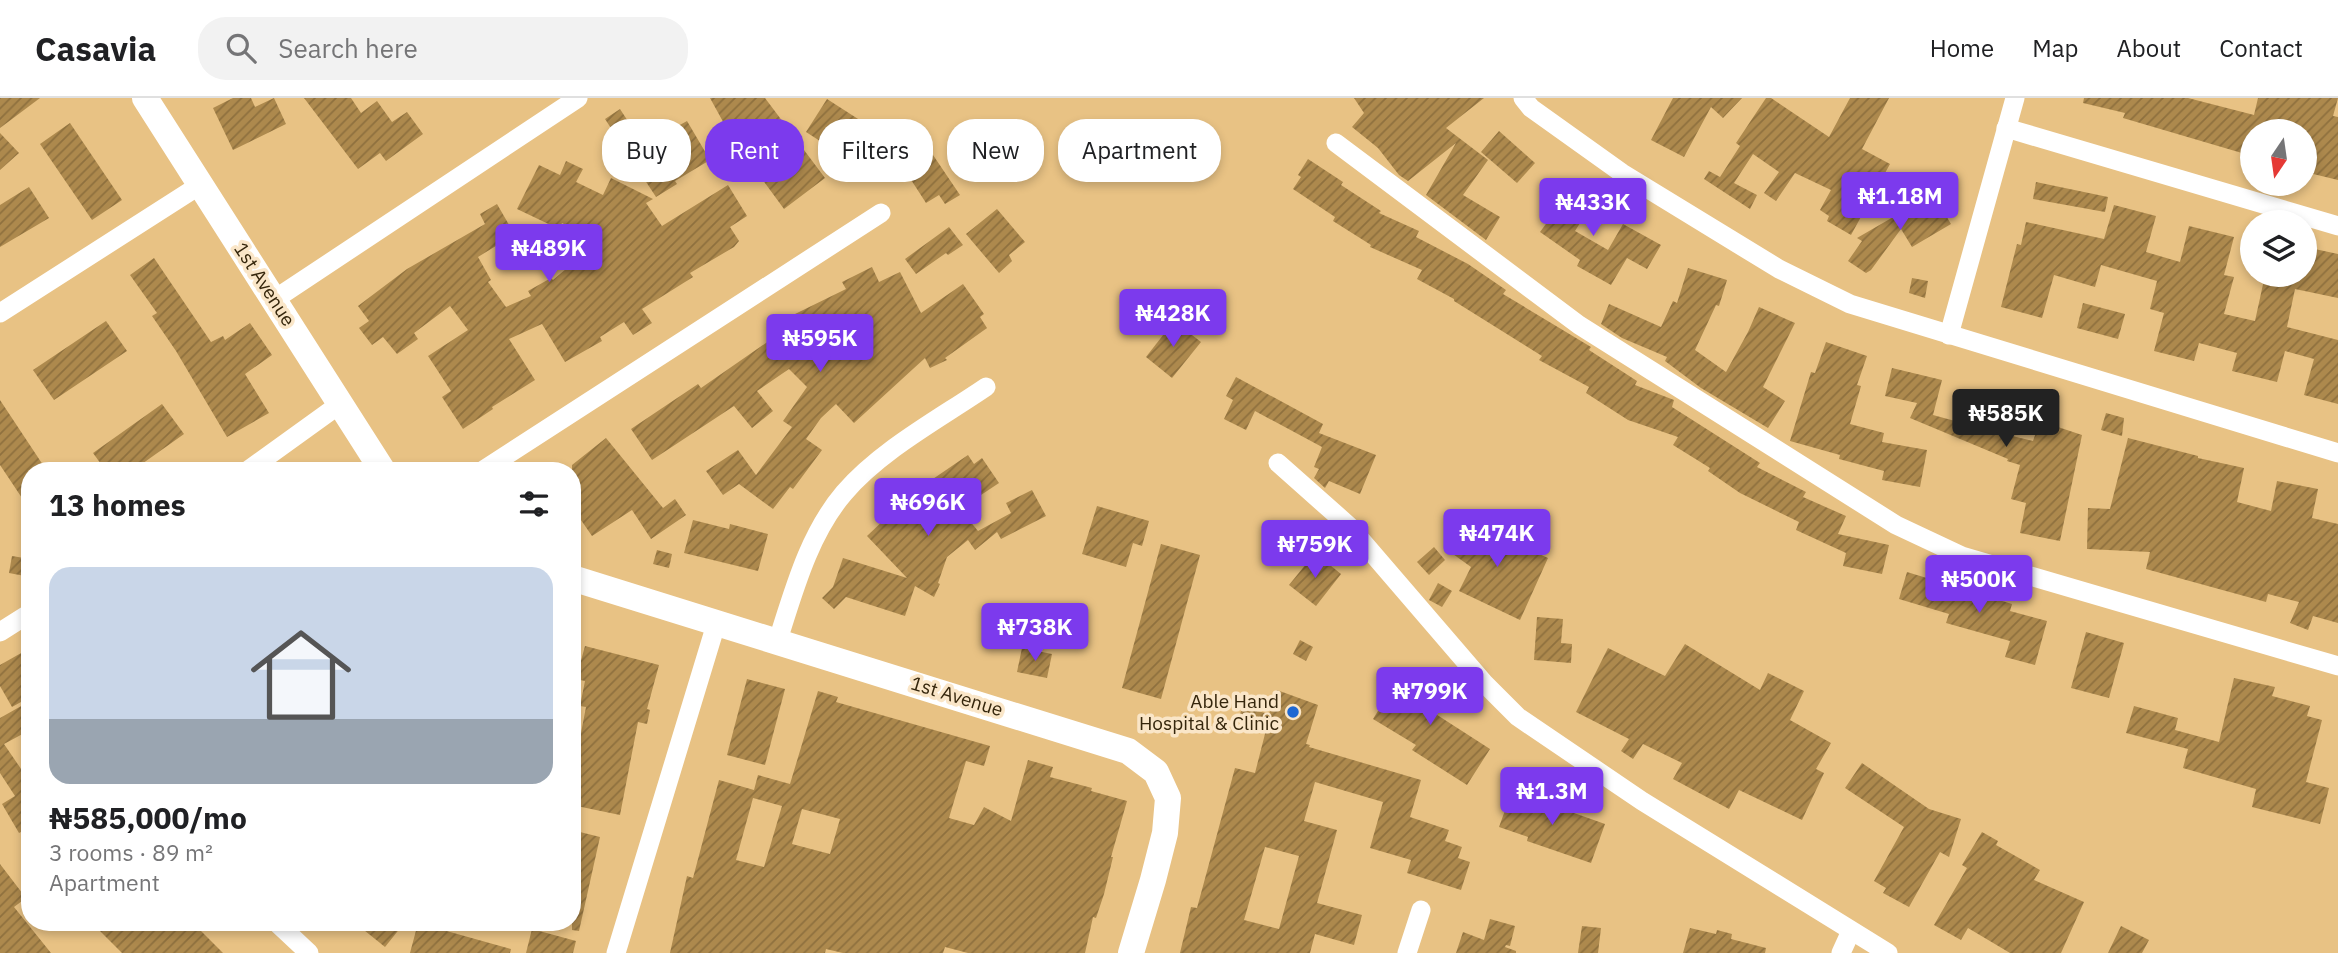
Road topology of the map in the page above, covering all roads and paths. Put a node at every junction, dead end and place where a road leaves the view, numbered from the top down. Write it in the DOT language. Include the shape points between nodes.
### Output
graph roads {
  1 [pos="145,98"];
  2 [pos="578,98"];
  3 [pos="1523,98"];
  4 [pos="2015,98"];
  5 [pos="2006,128"];
  6 [pos="1336,143"];
  7 [pos="200,185"];
  8 [pos="881,213"];
  9 [pos="2338,226"];
  10 [pos="275,299"];
  11 [pos="0,313"];
  12 [pos="1949,335"];
  13 [pos="986,387"];
  14 [pos="340,404"];
  15 [pos="2338,453"];
  16 [pos="259,462"];
  17 [pos="377,462"];
  18 [pos="496,462"];
  19 [pos="1278,463"];
  20 [pos="581,581"];
  21 [pos="21,619"];
  22 [pos="717,621"];
  23 [pos="0,632"];
  24 [pos="778,640"];
  25 [pos="2338,666"];
  26 [pos="1421,910"];
  27 [pos="286,931"];
  28 [pos="1851,931"];
  29 [pos="309,953"];
  30 [pos="616,953"];
  31 [pos="1130,953"];
  32 [pos="1407,953"];
  33 [pos="1841,953"];
  34 [pos="1888,953"];
  1 -- 7 [label="street, 1st Avenue"];
  2 -- 10 [label="street"];
  3 -- 12 [label="street" via="1622,173 1779,269 1850,304"];
  4 -- 5 [label="street"];
  5 -- 9 [label="street"];
  5 -- 12 [label="street"];
  6 -- 25 [label="street" via="1579,325 1896,525 1962,556"];
  7 -- 10 [label="street, 1st Avenue"];
  7 -- 11 [label="street"];
  8 -- 18 [label="street"];
  10 -- 14 [label="street, 1st Avenue"];
  12 -- 15 [label="street"];
  13 -- 24 [label="street" via="874,463 843,494 815,538"];
  14 -- 16 [label="street"];
  14 -- 17 [label="street, 1st Avenue"];
  19 -- 28 [label="street" via="1349,526 1518,717 1642,801"];
  20 -- 22 [label="street, 1st Avenue"];
  21 -- 23 [label="street"];
  22 -- 24 [label="street, 1st Avenue"];
  22 -- 30 [label="street"];
  24 -- 31 [label="street, 1st Avenue" via="1128,751 1156,772 1168,798 1164,833"];
  26 -- 32 [label="street"];
  27 -- 29 [label="street"];
  28 -- 33 [label="street"];
  28 -- 34 [label="street"];
}
